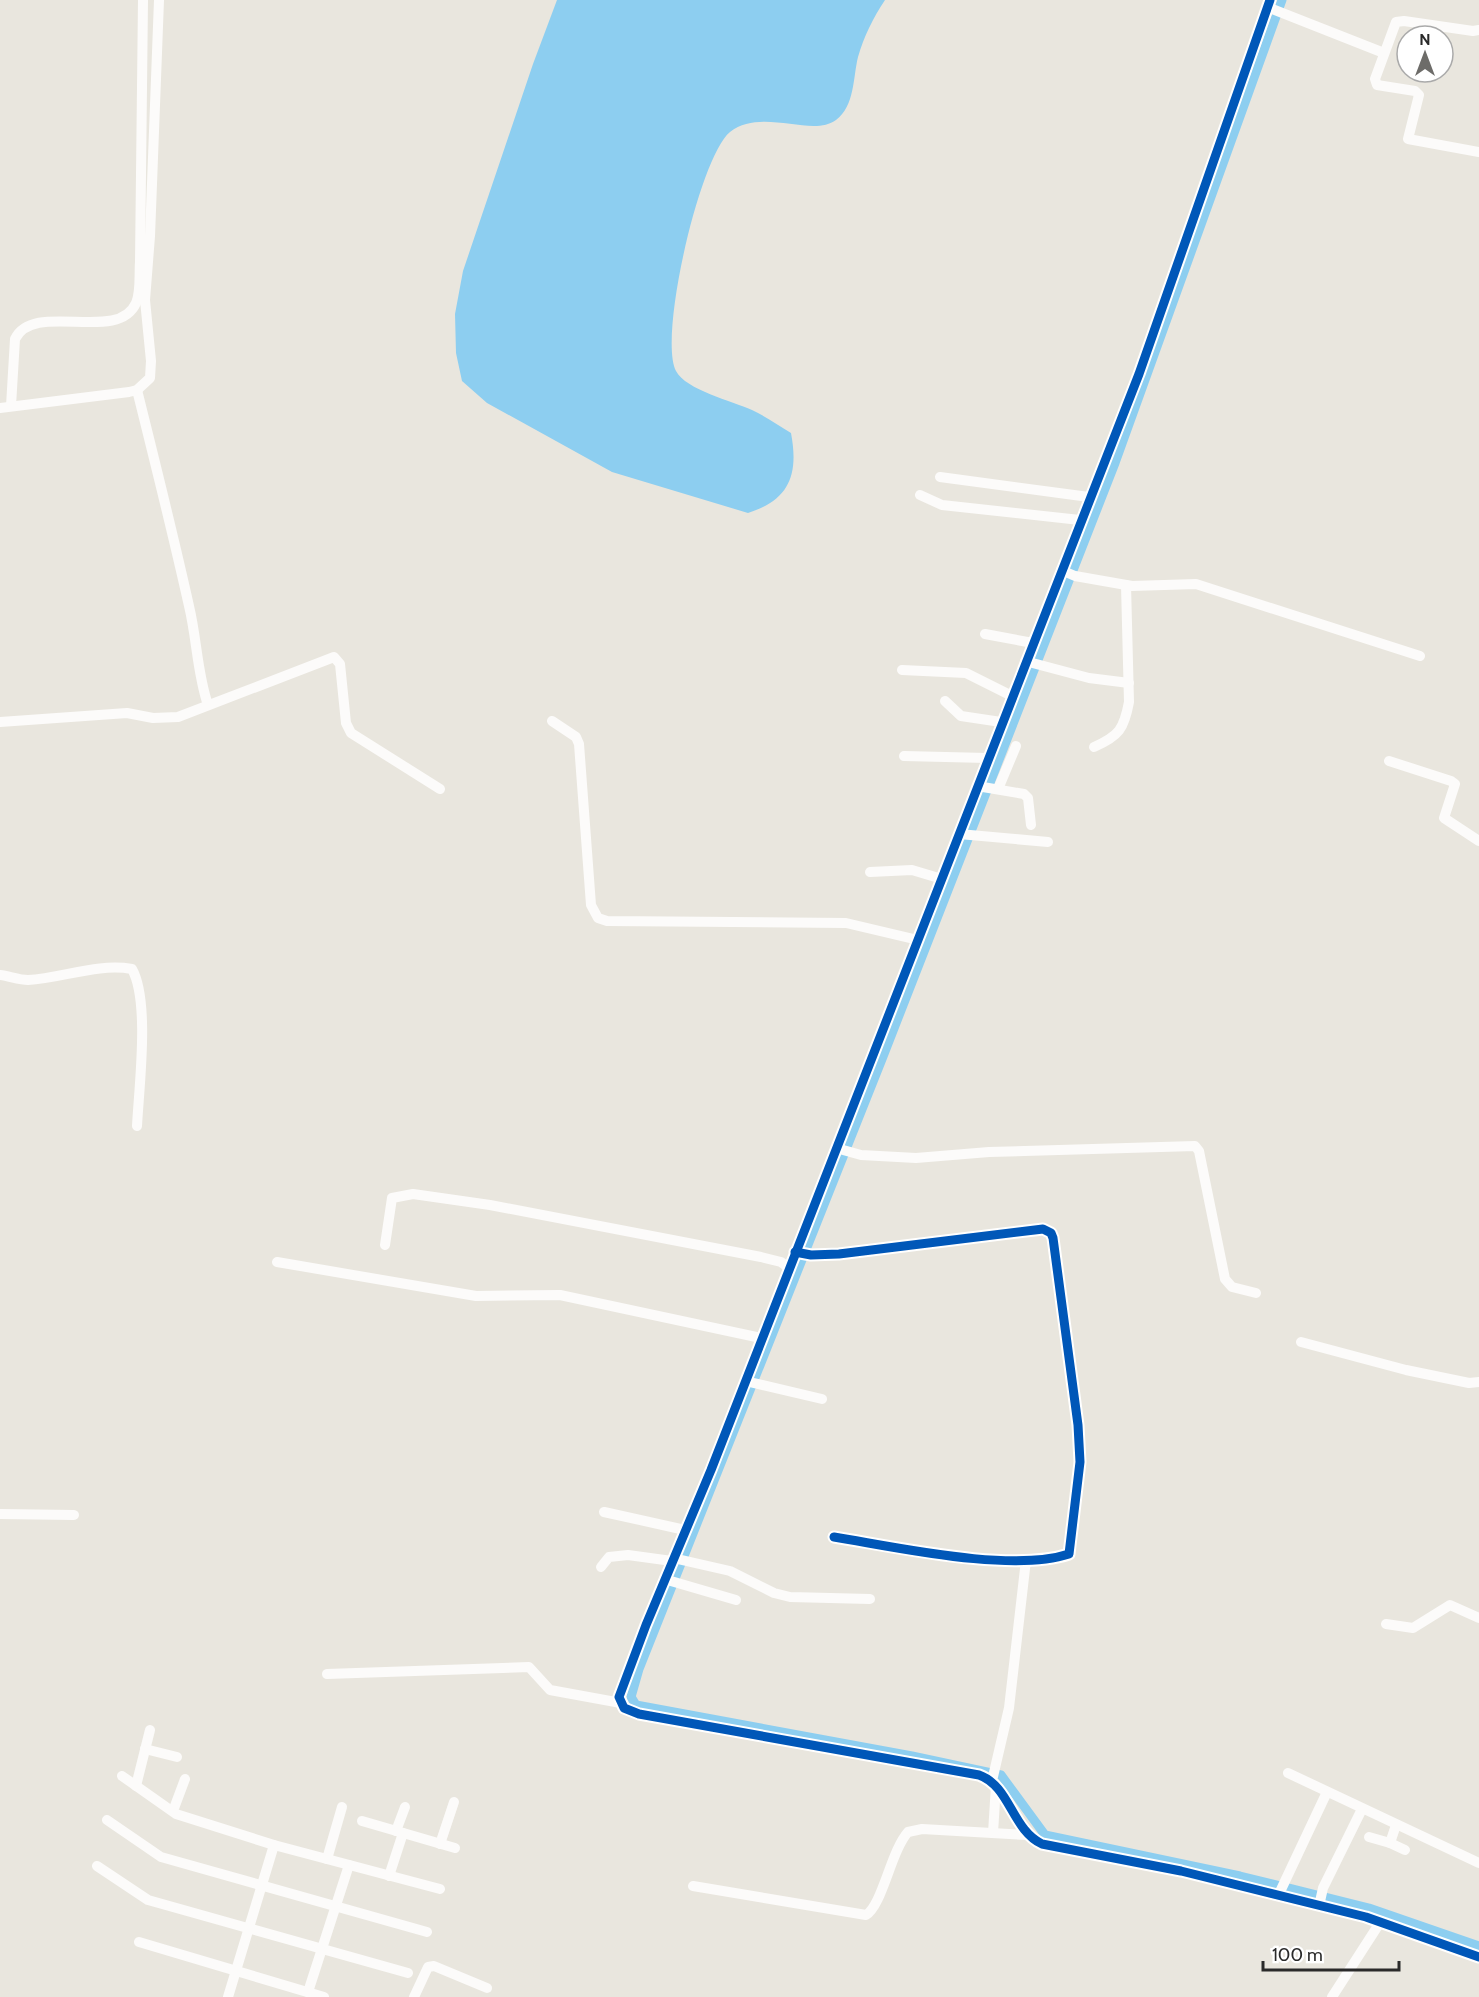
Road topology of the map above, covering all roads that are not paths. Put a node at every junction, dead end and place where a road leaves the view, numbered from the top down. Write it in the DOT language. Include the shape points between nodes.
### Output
graph roads {
  1 [pos="143,0"];
  2 [pos="159,0"];
  3 [pos="1273,8"];
  4 [pos="1479,30"];
  5 [pos="1384,53"];
  6 [pos="1479,152"];
  7 [pos="137,390"];
  8 [pos="6,407"];
  9 [pos="940,477"];
  10 [pos="920,495"];
  11 [pos="1089,497"];
  12 [pos="1080,520"];
  13 [pos="1067,573"];
  14 [pos="1126,585"];
  15 [pos="985,634"];
  16 [pos="1033,643"];
  17 [pos="1420,656"];
  18 [pos="1033,664"];
  19 [pos="902,670"];
  20 [pos="1129,683"];
  21 [pos="1012,696"];
  22 [pos="945,701"];
  23 [pos="208,705"];
  24 [pos="552,721"];
  25 [pos="0,722"];
  26 [pos="1001,722"];
  27 [pos="1016,746"];
  28 [pos="1094,747"];
  29 [pos="904,756"];
  30 [pos="987,758"];
  31 [pos="1389,761"];
  32 [pos="977,786"];
  33 [pos="440,789"];
  34 [pos="998,789"];
  35 [pos="1031,825"];
  36 [pos="959,834"];
  37 [pos="1479,841"];
  38 [pos="1048,842"];
  39 [pos="870,872"];
  40 [pos="942,879"];
  41 [pos="918,940"];
  42 [pos="0,975"];
  43 [pos="137,1126"];
  44 [pos="842,1149"];
  45 [pos="385,1245"];
  46 [pos="802,1253"];
  47 [pos="277,1262"];
  48 [pos="789,1268"];
  49 [pos="1256,1293"];
  50 [pos="761,1338"];
  51 [pos="1301,1342"];
  52 [pos="747,1382"];
  53 [pos="1479,1382"];
  54 [pos="822,1399"];
  55 [pos="604,1512"];
  56 [pos="0,1514"];
  57 [pos="74,1515"];
  58 [pos="685,1530"];
  59 [pos="834,1537"];
  60 [pos="678,1560"];
  61 [pos="1026,1560"];
  62 [pos="601,1567"];
  63 [pos="664,1579"];
  64 [pos="870,1599"];
  65 [pos="736,1600"];
  66 [pos="1479,1618"];
  67 [pos="1386,1624"];
  68 [pos="327,1674"];
  69 [pos="621,1702"];
  70 [pos="150,1730"];
  71 [pos="145,1749"];
  72 [pos="177,1757"];
  73 [pos="1288,1773"];
  74 [pos="122,1776"];
  75 [pos="994,1776"];
  76 [pos="185,1779"];
  77 [pos="136,1786"];
  78 [pos="1327,1792"];
  79 [pos="454,1802"];
  80 [pos="342,1807"];
  81 [pos="405,1807"];
  82 [pos="1362,1809"];
  83 [pos="173,1811"];
  84 [pos="107,1820"];
  85 [pos="362,1821"];
  86 [pos="1396,1825"];
  87 [pos="400,1832"];
  88 [pos="993,1833"];
  89 [pos="1028,1835"];
  90 [pos="1369,1837"];
  91 [pos="1390,1843"];
  92 [pos="440,1844"];
  93 [pos="274,1845"];
  94 [pos="455,1848"];
  95 [pos="1405,1850"];
  96 [pos="327,1859"];
  97 [pos="1479,1863"];
  98 [pos="349,1865"];
  99 [pos="97,1866"];
  100 [pos="389,1875"];
  101 [pos="261,1887"];
  102 [pos="693,1887"];
  103 [pos="440,1889"];
  104 [pos="1280,1890"];
  105 [pos="1321,1898"];
  106 [pos="335,1907"];
  107 [pos="1381,1921"];
  108 [pos="249,1928"];
  109 [pos="428,1932"];
  110 [pos="139,1942"];
  111 [pos="322,1948"];
  112 [pos="1479,1957"];
  113 [pos="236,1971"];
  114 [pos="408,1972"];
  115 [pos="487,1988"];
  116 [pos="308,1992"];
  117 [pos="228,1997"];
  118 [pos="324,1997"];
  119 [pos="414,1997"];
  120 [pos="1332,1997"];
  1 -- 8 [label="street" via="141,251 136,303 130,312 115,320 35,323 19,332"];
  2 -- 7 [label="street" via="145,300 151,362 150,378"];
  3 -- 5 [label="street"];
  3 -- 11 [label="street" via="1139,374"];
  4 -- 5 [label="street" via="1400,21"];
  5 -- 6 [label="street" via="1375,84 1419,94 1408,139"];
  7 -- 8 [label="street"];
  7 -- 23 [label="street" via="184,581"];
  9 -- 11 [label="street"];
  10 -- 12 [label="street" via="942,505"];
  11 -- 12 [label="street"];
  12 -- 13 [label="street"];
  13 -- 14 [label="street"];
  13 -- 16 [label="street"];
  14 -- 17 [label="street" via="1196,584"];
  14 -- 20 [label="street"];
  15 -- 16 [label="street"];
  16 -- 18 [label="street"];
  18 -- 20 [label="street"];
  18 -- 21 [label="street"];
  19 -- 21 [label="street" via="966,673"];
  20 -- 28 [label="street" via="1129,702 1121,729 1114,738"];
  21 -- 26 [label="street"];
  22 -- 26 [label="street" via="961,716"];
  23 -- 25 [label="street" via="167,719 127,713"];
  23 -- 33 [label="street" via="334,657 340,664 346,723 351,733"];
  24 -- 41 [label="street" via="576,737 579,744 591,905 598,918 846,923"];
  26 -- 30 [label="street"];
  27 -- 34 [label="street"];
  29 -- 30 [label="street"];
  30 -- 32 [label="street"];
  31 -- 37 [label="street" via="1451,781 1455,790 1444,818"];
  32 -- 34 [label="street"];
  32 -- 36 [label="street"];
  34 -- 35 [label="street" via="1028,798"];
  36 -- 38 [label="street"];
  36 -- 40 [label="street"];
  39 -- 40 [label="street" via="912,870"];
  40 -- 41 [label="street"];
  41 -- 44 [label="street"];
  42 -- 43 [label="street" via="30,980 81,971 132,969 138,980 140,1005"];
  44 -- 46 [label="street"];
  44 -- 49 [label="street" via="861,1155 916,1158 1195,1146 1225,1279 1232,1287"];
  45 -- 48 [label="street" via="392,1198 413,1194 490,1204 761,1257"];
  46 -- 48 [label="street"];
  46 -- 61 [label="street" via="1043,1229 1051,1233 1078,1425 1077,1490 1069,1554"];
  47 -- 50 [label="street" via="476,1296 560,1295"];
  48 -- 50 [label="street"];
  50 -- 52 [label="street"];
  51 -- 53 [label="street" via="1406,1370"];
  52 -- 54 [label="street"];
  52 -- 58 [label="street"];
  55 -- 58 [label="street"];
  56 -- 57 [label="street"];
  58 -- 60 [label="street"];
  59 -- 61 [label="street" via="967,1558"];
  60 -- 62 [label="street" via="619,1555 609,1557"];
  60 -- 63 [label="street"];
  60 -- 64 [label="street" via="730,1571 790,1597"];
  61 -- 75 [label="street" via="1009,1708"];
  63 -- 65 [label="street"];
  63 -- 69 [label="street" via="621,1689"];
  66 -- 67 [label="street" via="1450,1605 1413,1628"];
  68 -- 69 [label="street" via="529,1667 550,1690"];
  69 -- 75 [label="street" via="630,1712 639,1714"];
  70 -- 71 [label="street"];
  71 -- 72 [label="street"];
  71 -- 77 [label="street"];
  73 -- 78 [label="street"];
  74 -- 77 [label="street"];
  75 -- 88 [label="street"];
  75 -- 89 [label="street"];
  76 -- 83 [label="street"];
  77 -- 83 [label="street"];
  78 -- 82 [label="street"];
  78 -- 104 [label="street"];
  79 -- 92 [label="street"];
  80 -- 96 [label="street"];
  81 -- 87 [label="street"];
  82 -- 86 [label="street"];
  82 -- 105 [label="street"];
  83 -- 93 [label="street"];
  84 -- 101 [label="street" via="161,1857"];
  85 -- 87 [label="street"];
  86 -- 91 [label="street"];
  86 -- 97 [label="street"];
  87 -- 92 [label="street"];
  87 -- 100 [label="street"];
  88 -- 89 [label="street"];
  88 -- 102 [label="street" via="922,1829 908,1832 896,1851 875,1905 866,1915"];
  89 -- 104 [label="street" via="1059,1848"];
  90 -- 91 [label="street"];
  91 -- 95 [label="street"];
  92 -- 94 [label="street"];
  93 -- 96 [label="street"];
  93 -- 101 [label="street"];
  96 -- 98 [label="street"];
  98 -- 100 [label="street"];
  98 -- 106 [label="street"];
  99 -- 108 [label="street" via="148,1900"];
  100 -- 103 [label="street"];
  101 -- 106 [label="street"];
  101 -- 108 [label="street"];
  104 -- 105 [label="street"];
  105 -- 107 [label="street"];
  106 -- 109 [label="street"];
  106 -- 111 [label="street"];
  107 -- 112 [label="street"];
  107 -- 120 [label="street"];
  108 -- 111 [label="street"];
  108 -- 113 [label="street"];
  110 -- 113 [label="street"];
  111 -- 114 [label="street"];
  111 -- 116 [label="street"];
  113 -- 116 [label="street"];
  113 -- 117 [label="street"];
  115 -- 119 [label="street" via="434,1966 424,1972"];
  116 -- 118 [label="street"];
}
